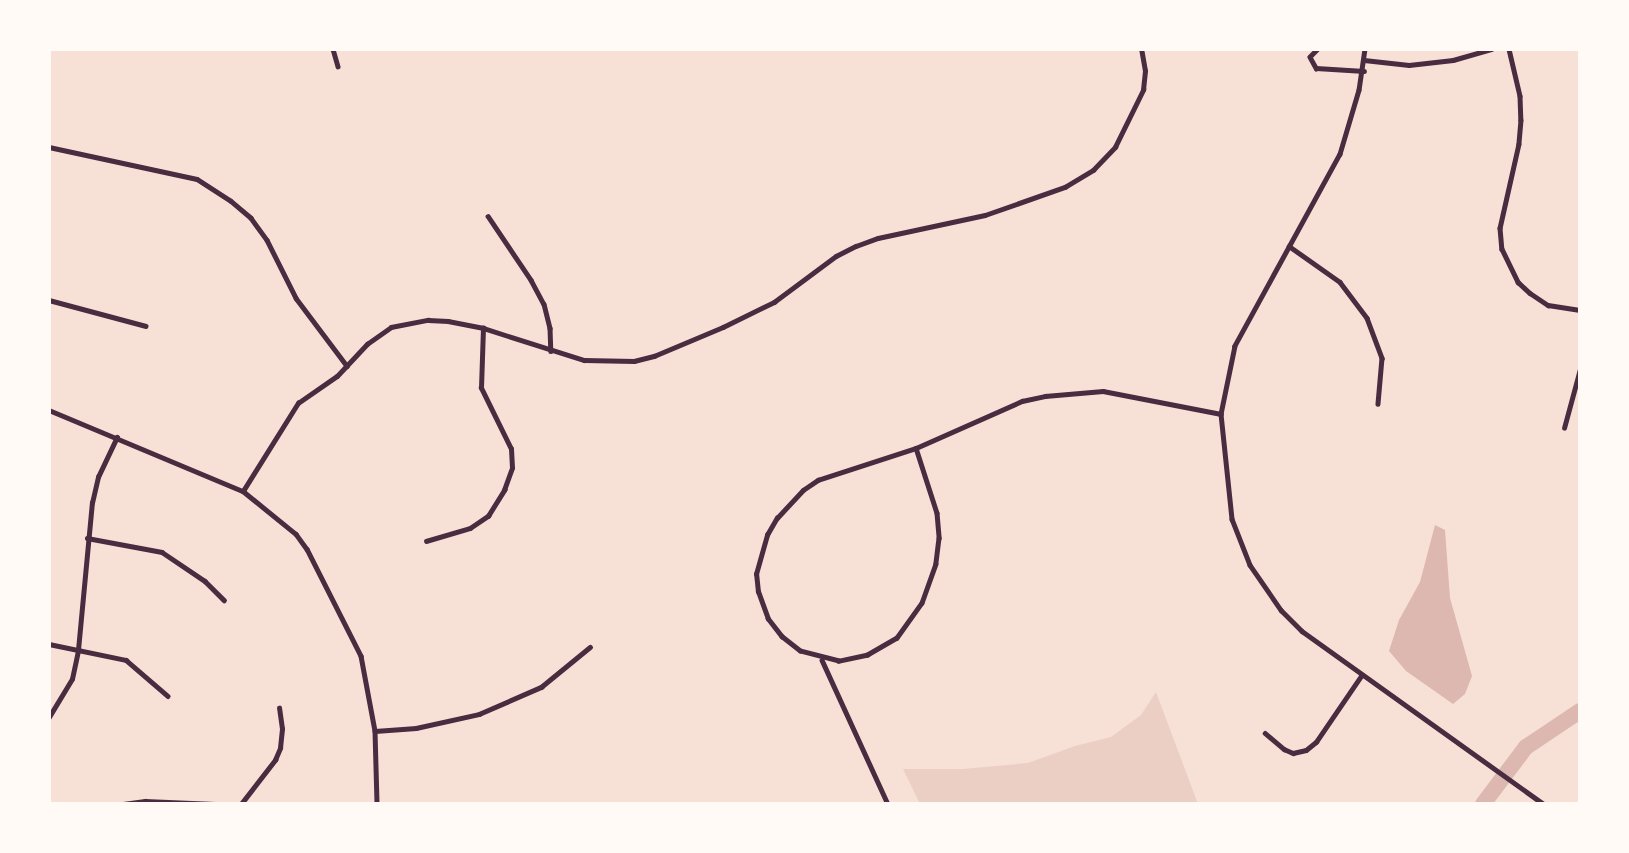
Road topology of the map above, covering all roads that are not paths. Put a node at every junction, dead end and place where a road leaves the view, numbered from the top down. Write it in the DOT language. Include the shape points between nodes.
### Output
graph roads {
  1 [pos="333,49"];
  2 [pos="1141,49"];
  3 [pos="1318,49"];
  4 [pos="1365,49"];
  5 [pos="1491,49"];
  6 [pos="1509,49"];
  7 [pos="1364,60"];
  8 [pos="338,66"];
  9 [pos="1364,71"];
  10 [pos="49,147"];
  11 [pos="488,216"];
  12 [pos="1289,246"];
  13 [pos="49,300"];
  14 [pos="1580,310"];
  15 [pos="146,326"];
  16 [pos="483,327"];
  17 [pos="551,351"];
  18 [pos="347,366"];
  19 [pos="1580,369"];
  20 [pos="1378,404"];
  21 [pos="49,410"];
  22 [pos="1221,414"];
  23 [pos="1564,428"];
  24 [pos="117,437"];
  25 [pos="916,448"];
  26 [pos="243,491"];
  27 [pos="87,538"];
  28 [pos="426,541"];
  29 [pos="224,600"];
  30 [pos="49,644"];
  31 [pos="590,647"];
  32 [pos="78,650"];
  33 [pos="822,659"];
  34 [pos="1362,676"];
  35 [pos="168,695"];
  36 [pos="279,708"];
  37 [pos="49,717"];
  38 [pos="376,731"];
  39 [pos="1265,733"];
  40 [pos="123,804"];
  41 [pos="215,804"];
  42 [pos="241,804"];
  43 [pos="377,804"];
  44 [pos="888,804"];
  45 [pos="1544,804"];
  1 -- 8 [label="street"];
  2 -- 17 [label="street" via="1143,90 1115,147 1093,170 1065,187 985,215 856,246 774,302 654,356 607,362"];
  3 -- 9 [label="street" via="1310,57 1316,68"];
  4 -- 7 [label="street"];
  5 -- 7 [label="street" via="1453,60 1409,65"];
  6 -- 14 [label="street" via="1521,120 1520,144 1500,228 1502,249 1509,267 1530,293 1548,305"];
  7 -- 9 [label="street"];
  9 -- 12 [label="street" via="1340,154"];
  10 -- 18 [label="street" via="197,179 231,201 267,240 309,318"];
  11 -- 17 [label="street" via="544,304"];
  12 -- 20 [label="street" via="1340,282 1367,318 1382,358"];
  12 -- 22 [label="street" via="1235,346"];
  13 -- 15 [label="street"];
  16 -- 17 [label="street"];
  16 -- 18 [label="street" via="428,320 391,327"];
  16 -- 28 [label="street" via="481,388 511,449 513,468 488,516 470,528"];
  18 -- 26 [label="street" via="298,402"];
  19 -- 23 [label="street"];
  21 -- 24 [label="street"];
  22 -- 25 [label="street" via="1103,391 1045,396 1022,401"];
  22 -- 34 [label="street" via="1231,519 1250,565 1302,631"];
  24 -- 26 [label="street"];
  24 -- 27 [label="street" via="98,477"];
  25 -- 33 [label="street" via="937,513 939,538 936,564 922,603 897,638 883,649 851,660"];
  25 -- 33 [label="street" via="818,480 788,504 767,535 756,574 762,605 782,637 800,652"];
  26 -- 38 [label="street" via="296,534 307,549 361,656"];
  27 -- 29 [label="street" via="162,552"];
  27 -- 32 [label="street"];
  30 -- 32 [label="street"];
  31 -- 38 [label="street" via="541,687 479,714 416,728"];
  32 -- 35 [label="street" via="126,660"];
  32 -- 37 [label="street" via="72,679"];
  33 -- 44 [label="street"];
  34 -- 39 [label="street" via="1306,750 1284,750"];
  34 -- 45 [label="street"];
  36 -- 42 [label="street" via="280,748"];
  38 -- 43 [label="street"];
  40 -- 41 [label="street"];
}
